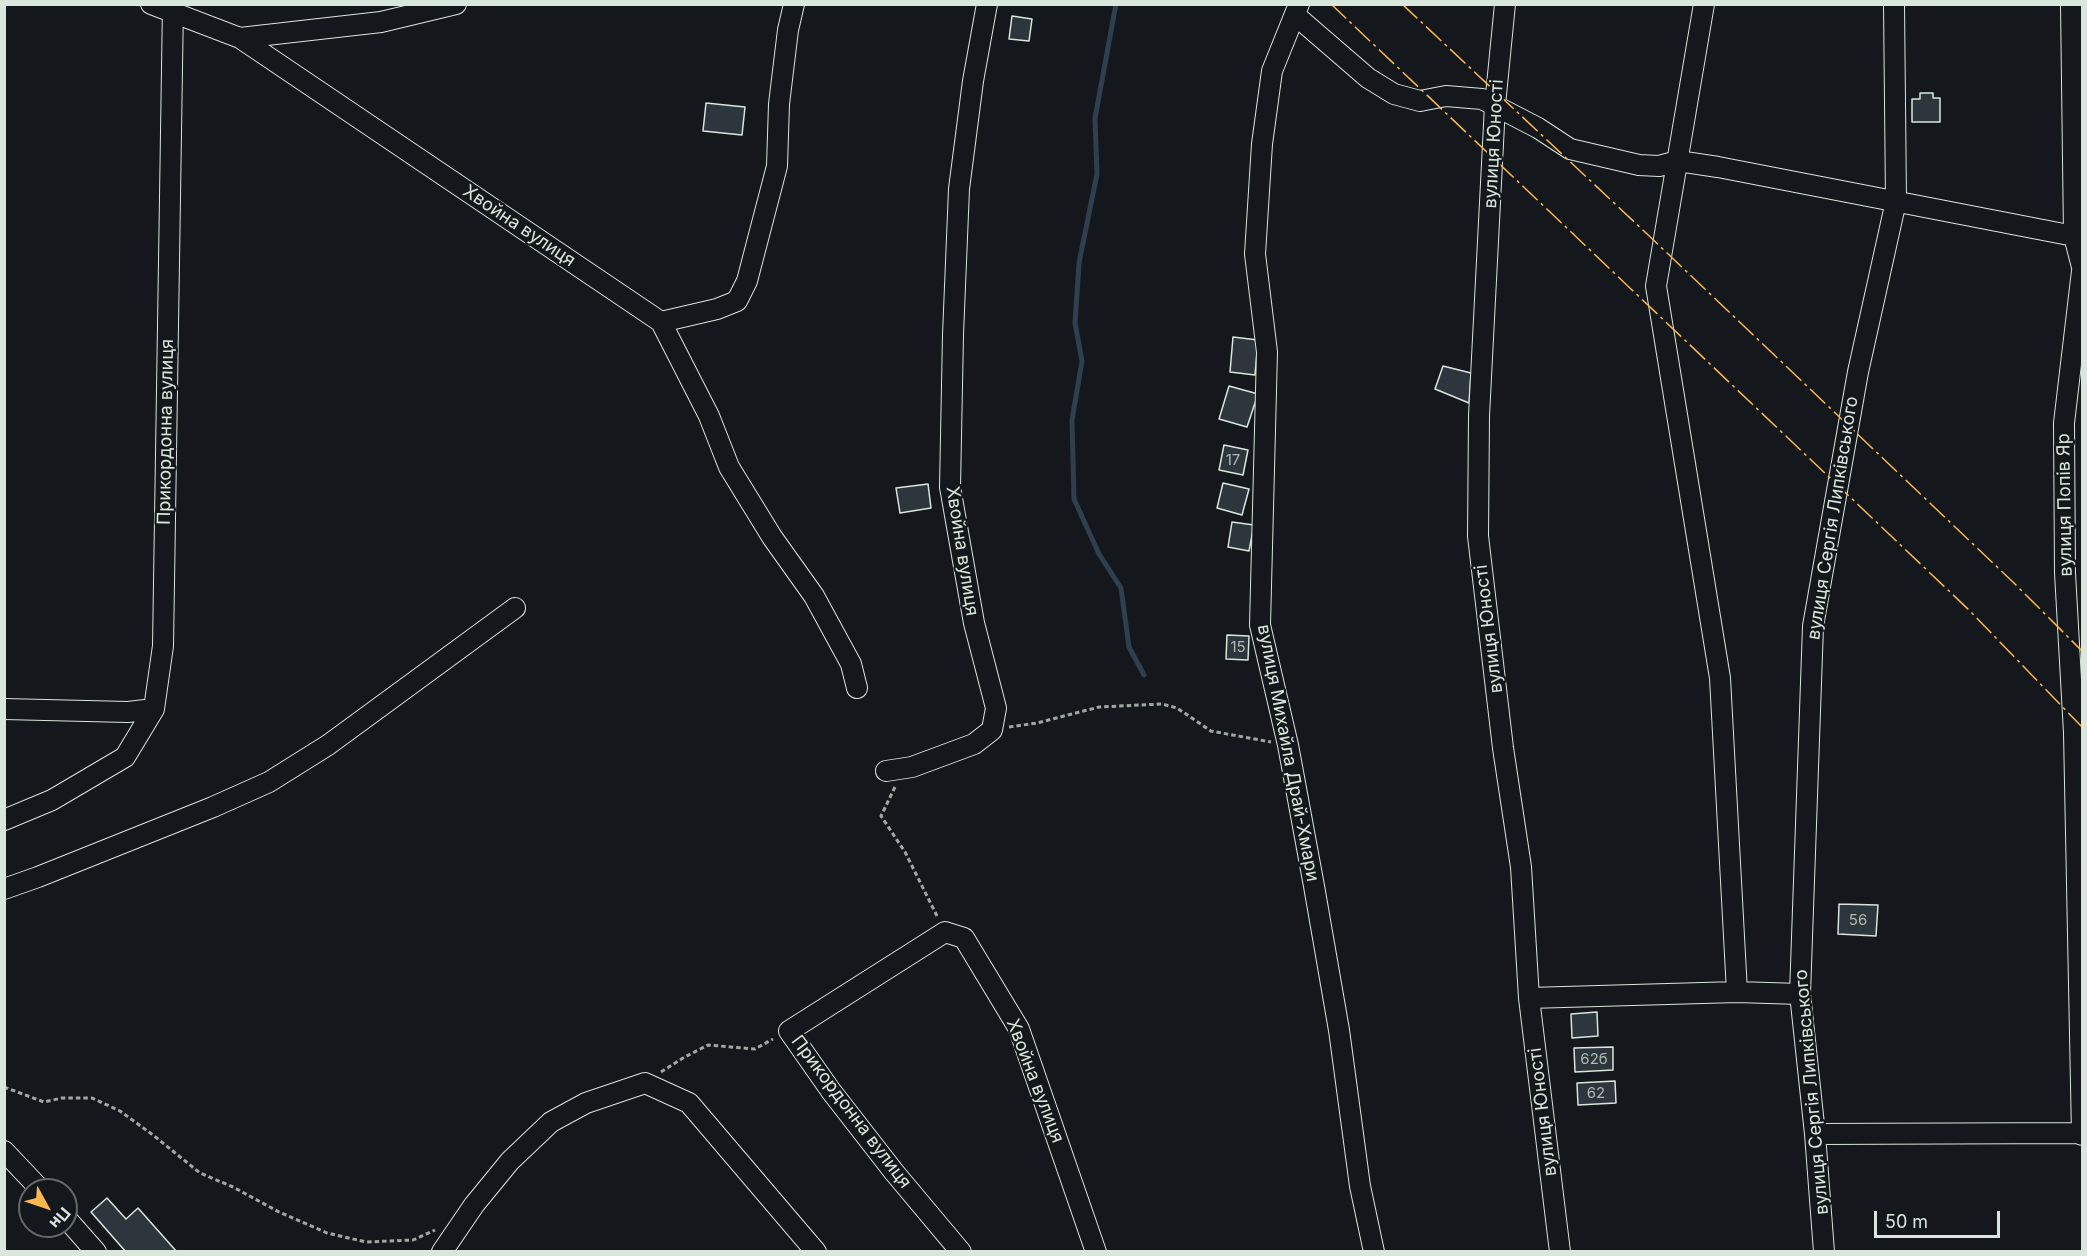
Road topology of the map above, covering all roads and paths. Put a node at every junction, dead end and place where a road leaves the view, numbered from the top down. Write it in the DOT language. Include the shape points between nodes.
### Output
graph roads {
  1 [pos="152,4"];
  2 [pos="456,4"];
  3 [pos="794,4"];
  4 [pos="987,4"];
  5 [pos="1505,4"];
  6 [pos="1704,4"];
  7 [pos="1894,4"];
  8 [pos="2071,4"];
  9 [pos="173,9"];
  10 [pos="1297,10"];
  11 [pos="240,38"];
  12 [pos="1495,105"];
  13 [pos="1678,161"];
  14 [pos="1896,201"];
  15 [pos="2074,236"];
  16 [pos="2082,267"];
  17 [pos="2082,271"];
  18 [pos="661,322"];
  19 [pos="515,608"];
  20 [pos="857,688"];
  21 [pos="4,709"];
  22 [pos="154,709"];
  23 [pos="993,730"];
  24 [pos="1288,745"];
  25 [pos="912,767"];
  26 [pos="886,771"];
  27 [pos="4,820"];
  28 [pos="4,889"];
  29 [pos="945,932"];
  30 [pos="1737,992"];
  31 [pos="1800,994"];
  32 [pos="1529,998"];
  33 [pos="789,1031"];
  34 [pos="645,1083"];
  35 [pos="4,1088"];
  36 [pos="1815,1134"];
  37 [pos="2082,1134"];
  38 [pos="4,1151"];
  39 [pos="30,1178"];
  40 [pos="78,1231"];
  41 [pos="448,1243"];
  42 [pos="96,1251"];
  43 [pos="816,1251"];
  44 [pos="961,1251"];
  45 [pos="1096,1251"];
  46 [pos="1374,1251"];
  47 [pos="1560,1251"];
  48 [pos="1824,1251"];
  1 -- 9 [label="street"];
  2 -- 11 [label="street" via="381,22"];
  3 -- 18 [label="street" via="778,104 777,166 747,281 737,301"];
  4 -- 23 [label="street, Хвойна вулиця" via="959,189 950,487 974,623 996,708"];
  5 -- 12 [label="street, вулиця Юності"];
  6 -- 13 [label="street"];
  7 -- 14 [label="street, вулиця Сергія Липківського"];
  8 -- 15 [label="street"];
  9 -- 11 [label="street"];
  9 -- 22 [label="street, Прикордонна вулиця" via="163,646"];
  10 -- 12 [label="street" via="1368,78 1394,94 1420,101 1446,96 1482,99"];
  10 -- 24 [label="street, вулиця Михайла Драй-Хмари" via="1272,71 1262,144 1255,254 1267,352 1260,625"];
  11 -- 18 [label="street, Хвойна вулиця"];
  12 -- 13 [label="street" via="1570,149 1639,165 1659,166"];
  12 -- 32 [label="street, вулиця Юності" via="1479,416 1478,536 1521,867"];
  13 -- 14 [label="street"];
  13 -- 30 [label="street" via="1656,286 1720,678"];
  14 -- 15 [label="street"];
  14 -- 31 [label="street, вулиця Сергія Липківського" via="1858,372 1813,626"];
  15 -- 16 [label="street"];
  17 -- 37 [label="street, вулиця Попів Яр" via="2064,435"];
  18 -- 20 [label="street" via="709,416 729,467 814,596 851,664"];
  19 -- 28 [label="street" via="328,745 268,782"];
  21 -- 22 [label="street"];
  22 -- 27 [label="street" via="125,757 52,800"];
  23 -- 24 [label="path" via="1099,707 1162,704 1177,708 1211,731"];
  23 -- 25 [label="street" via="974,744"];
  24 -- 46 [label="street, вулиця Михайла Драй-Хмари"];
  25 -- 26 [label="street"];
  25 -- 29 [label="path" via="897,783 881,816 905,852"];
  29 -- 33 [label="street, Прикордонна вулиця"];
  29 -- 45 [label="street, Хвойна вулиця" via="964,939 1019,1029"];
  30 -- 31 [label="street"];
  30 -- 32 [label="street"];
  31 -- 36 [label="street, вулиця Сергія Липківського"];
  32 -- 47 [label="street, вулиця Юності"];
  33 -- 34 [label="path" via="755,1049 708,1045"];
  33 -- 44 [label="street, Прикордонна вулиця" via="894,1172"];
  34 -- 41 [label="street" via="586,1103 551,1122 510,1161"];
  34 -- 43 [label="street" via="689,1102"];
  35 -- 41 [label="path" via="44,1102 92,1098 120,1111 200,1173 327,1233 366,1242 413,1239"];
  36 -- 37 [label="street"];
  36 -- 48 [label="street, вулиця Сергія Липківського"];
  38 -- 39 [label="street"];
  40 -- 42 [label="street"];
}
